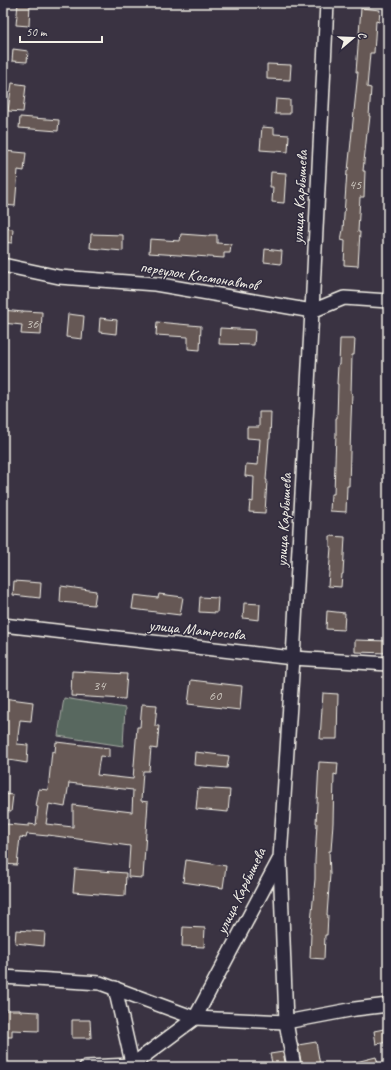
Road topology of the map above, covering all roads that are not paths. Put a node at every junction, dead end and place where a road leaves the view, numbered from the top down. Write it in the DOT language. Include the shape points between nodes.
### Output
graph roads {
  1 [pos="327,3"];
  2 [pos="3,265"];
  3 [pos="388,302"];
  4 [pos="312,311"];
  5 [pos="3,625"];
  6 [pos="293,658"];
  7 [pos="388,664"];
  8 [pos="280,858"];
  9 [pos="3,977"];
  10 [pos="115,988"];
  11 [pos="388,1006"];
  12 [pos="195,1018"];
  13 [pos="286,1022"];
  14 [pos="132,1066"];
  15 [pos="86,1067"];
  16 [pos="294,1067"];
  1 -- 4 [label="street, улица Карбышева"];
  2 -- 4 [label="street, переулок Космонавтов" via="59,277 155,284"];
  3 -- 4 [label="street" via="344,298"];
  4 -- 6 [label="street, улица Карбышева"];
  5 -- 6 [label="street, улица Матросова"];
  6 -- 7 [label="street, улица Матросова"];
  6 -- 8 [label="street, улица Карбышева"];
  8 -- 12 [label="street, улица Карбышева"];
  8 -- 13 [label="street"];
  9 -- 10 [label="street" via="100,983"];
  10 -- 12 [label="street"];
  10 -- 14 [label="street"];
  11 -- 13 [label="street" via="355,1009"];
  12 -- 13 [label="street"];
  12 -- 14 [label="street"];
  13 -- 16 [label="street"];
  14 -- 15 [label="street"];
}
